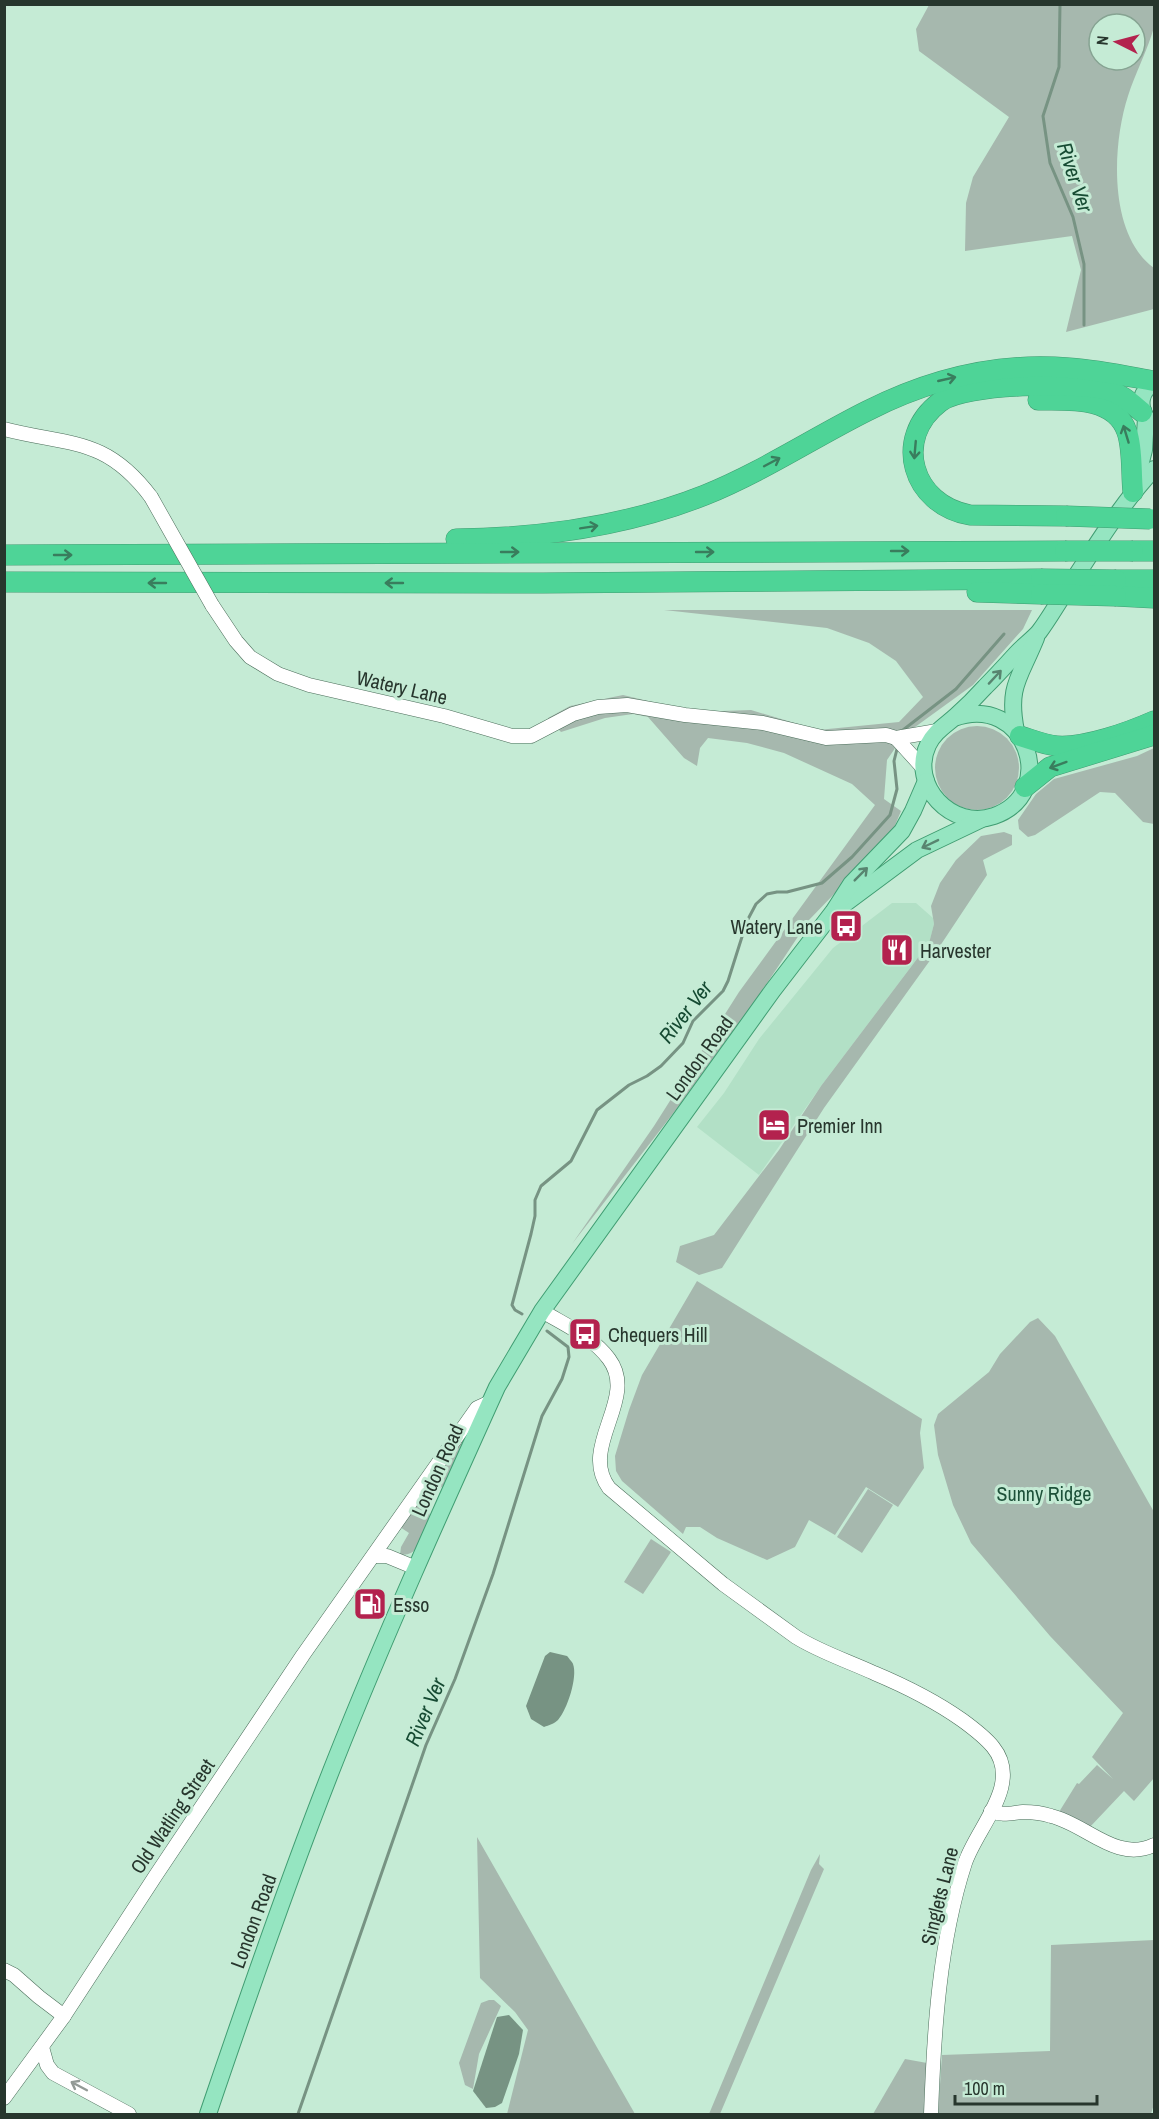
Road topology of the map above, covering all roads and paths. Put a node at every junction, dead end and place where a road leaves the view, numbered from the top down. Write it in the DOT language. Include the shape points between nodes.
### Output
graph roads {
  1 [pos="1155,382"];
  2 [pos="934,408"];
  3 [pos="1148,418"];
  4 [pos="4,429"];
  5 [pos="1155,469"];
  6 [pos="1132,492"];
  7 [pos="1152,519"];
  8 [pos="1155,551"];
  9 [pos="238,554"];
  10 [pos="4,555"];
  11 [pos="1155,580"];
  12 [pos="4,582"];
  13 [pos="1116,588"];
  14 [pos="1155,598"];
  15 [pos="1038,632"];
  16 [pos="954,718"];
  17 [pos="1155,721"];
  18 [pos="937,731"];
  19 [pos="1018,733"];
  20 [pos="1155,735"];
  21 [pos="896,738"];
  22 [pos="925,775"];
  23 [pos="1025,787"];
  24 [pos="983,819"];
  25 [pos="833,912"];
  26 [pos="542,1311"];
  27 [pos="490,1402"];
  28 [pos="374,1556"];
  29 [pos="417,1568"];
  30 [pos="991,1811"];
  31 [pos="1155,1845"];
  32 [pos="4,1970"];
  33 [pos="64,2016"];
  34 [pos="42,2047"];
  35 [pos="53,2073"];
  36 [pos="23,2074"];
  37 [pos="4,2098"];
  38 [pos="129,2115"];
  39 [pos="208,2115"];
  40 [pos="932,2115"];
  1 -- 3 [label="main road" via="1141,400"];
  9 -- 1 [label="highway, one-way" via="337,543 537,534 646,515 734,482 911,391 983,371 1034,366 1069,368"];
  2 -- 3 [label="highway" via="954,394 980,389 1099,388 1125,397"];
  6 -- 2 [label="highway, one-way" via="1127,433 1113,413 1097,404 1007,399 957,402"];
  2 -- 7 [label="highway, one-way, bridge" via="921,426 913,450 914,462 920,482 935,501 949,510 970,515"];
  3 -- 6 [label="main road"];
  4 -- 21 [label="street, Watery Lane, bridge" via="87,446 122,466 151,496 236,641 250,657 278,674 309,685 512,736 531,736 573,714 598,707 627,705 763,723 826,738"];
  5 -- 6 [label="main road"];
  6 -- 15 [label="main road"];
  9 -- 8 [label="highway, one-way, bridge"];
  10 -- 9 [label="highway, one-way"];
  11 -- 13 [label="highway"];
  13 -- 12 [label="highway, one-way, bridge"];
  13 -- 14 [label="highway"];
  16 -- 15 [label="main road, one-way"];
  15 -- 19 [label="main road" via="1013,692 1012,711"];
  16 -- 18 [label="main road"];
  16 -- 19 [label="main road" via="988,714 1002,719"];
  17 -- 19 [label="highway" via="1070,745 1050,745"];
  18 -- 21 [label="street, Watery Lane"];
  18 -- 22 [label="main road" via="927,748"];
  19 -- 23 [label="main road" via="1029,757"];
  20 -- 23 [label="highway, one-way" via="1050,767"];
  21 -- 22 [label="street"];
  22 -- 24 [label="main road" via="932,795 949,812"];
  25 -- 22 [label="main road, London Road, one-way" via="851,884 902,831"];
  23 -- 24 [label="main road" via="1002,813"];
  24 -- 25 [label="main road, London Road, one-way" via="917,850"];
  25 -- 26 [label="main road, London Road"];
  26 -- 27 [label="main road, London Road"];
  26 -- 30 [label="street, Singlets Lane" via="593,1342 615,1368 616,1399 599,1464 609,1488 723,1584 808,1645 896,1683 976,1730 993,1747 1003,1766 1003,1782"];
  27 -- 28 [label="street, Old Watling Street" via="470,1417"];
  27 -- 29 [label="main road, London Road"];
  28 -- 29 [label="street" via="387,1556"];
  28 -- 33 [label="street, Old Watling Street" via="303,1655"];
  29 -- 39 [label="main road, London Road" via="335,1760"];
  30 -- 31 [label="street" via="1001,1815 1023,1812 1053,1816 1126,1850"];
  30 -- 40 [label="street, Singlets Lane" via="970,1848 951,1918 941,1984"];
  32 -- 33 [label="street"];
  33 -- 34 [label="street, Old Watling Street"];
  34 -- 35 [label="street"];
  34 -- 36 [label="street, Old Watling Street"];
  35 -- 36 [label="street"];
  38 -- 35 [label="street, one-way"];
  36 -- 37 [label="street, Old Watling Street"];
}
